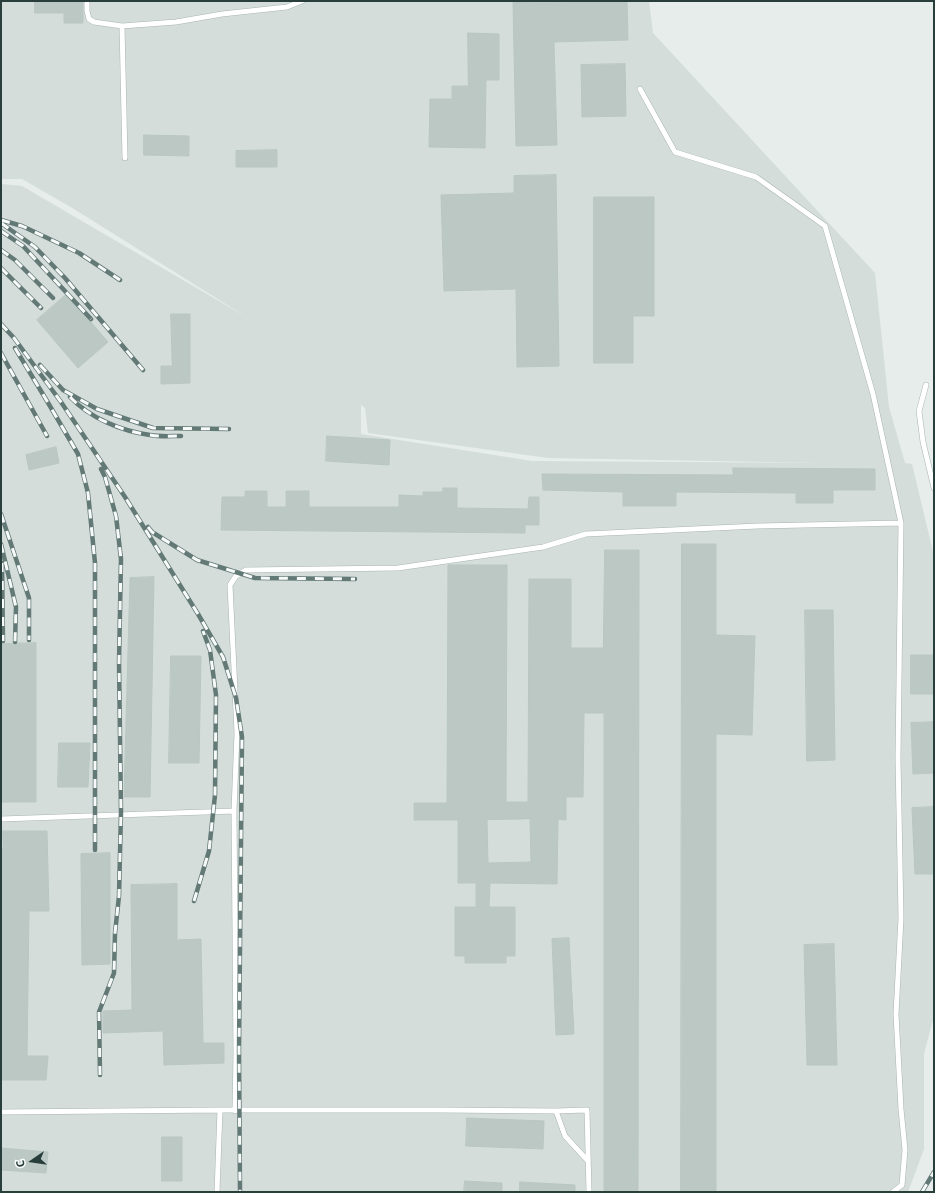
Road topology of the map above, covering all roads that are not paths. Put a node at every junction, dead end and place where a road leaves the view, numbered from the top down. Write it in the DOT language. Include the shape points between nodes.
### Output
graph roads {
  1 [pos="87,1"];
  2 [pos="302,1"];
  3 [pos="122,26"];
  4 [pos="640,89"];
  5 [pos="125,158"];
  6 [pos="926,386"];
  7 [pos="934,488"];
  8 [pos="901,523"];
  9 [pos="234,811"];
  10 [pos="1,820"];
  11 [pos="220,1110"];
  12 [pos="235,1111"];
  13 [pos="556,1111"];
  14 [pos="1,1112"];
  15 [pos="588,1161"];
  16 [pos="217,1192"];
  17 [pos="589,1192"];
  18 [pos="893,1192"];
  1 -- 3 [label="lane" via="89,19"];
  2 -- 3 [label="lane" via="287,7 176,22"];
  3 -- 5 [label="lane"];
  4 -- 8 [label="lane" via="675,152 756,177 825,226 873,394"];
  6 -- 7 [label="lane" via="918,411"];
  8 -- 9 [label="lane" via="586,534 543,547 398,568 246,570 236,576 230,585 237,733"];
  8 -- 18 [label="lane" via="898,758 901,918 896,1014 905,1150 902,1185"];
  9 -- 10 [label="lane"];
  9 -- 12 [label="lane"];
  11 -- 12 [label="lane"];
  11 -- 14 [label="lane"];
  11 -- 16 [label="lane"];
  12 -- 13 [label="lane"];
  13 -- 15 [label="lane" via="564,1136"];
  13 -- 15 [label="lane" via="587,1110"];
  15 -- 17 [label="lane"];
}
